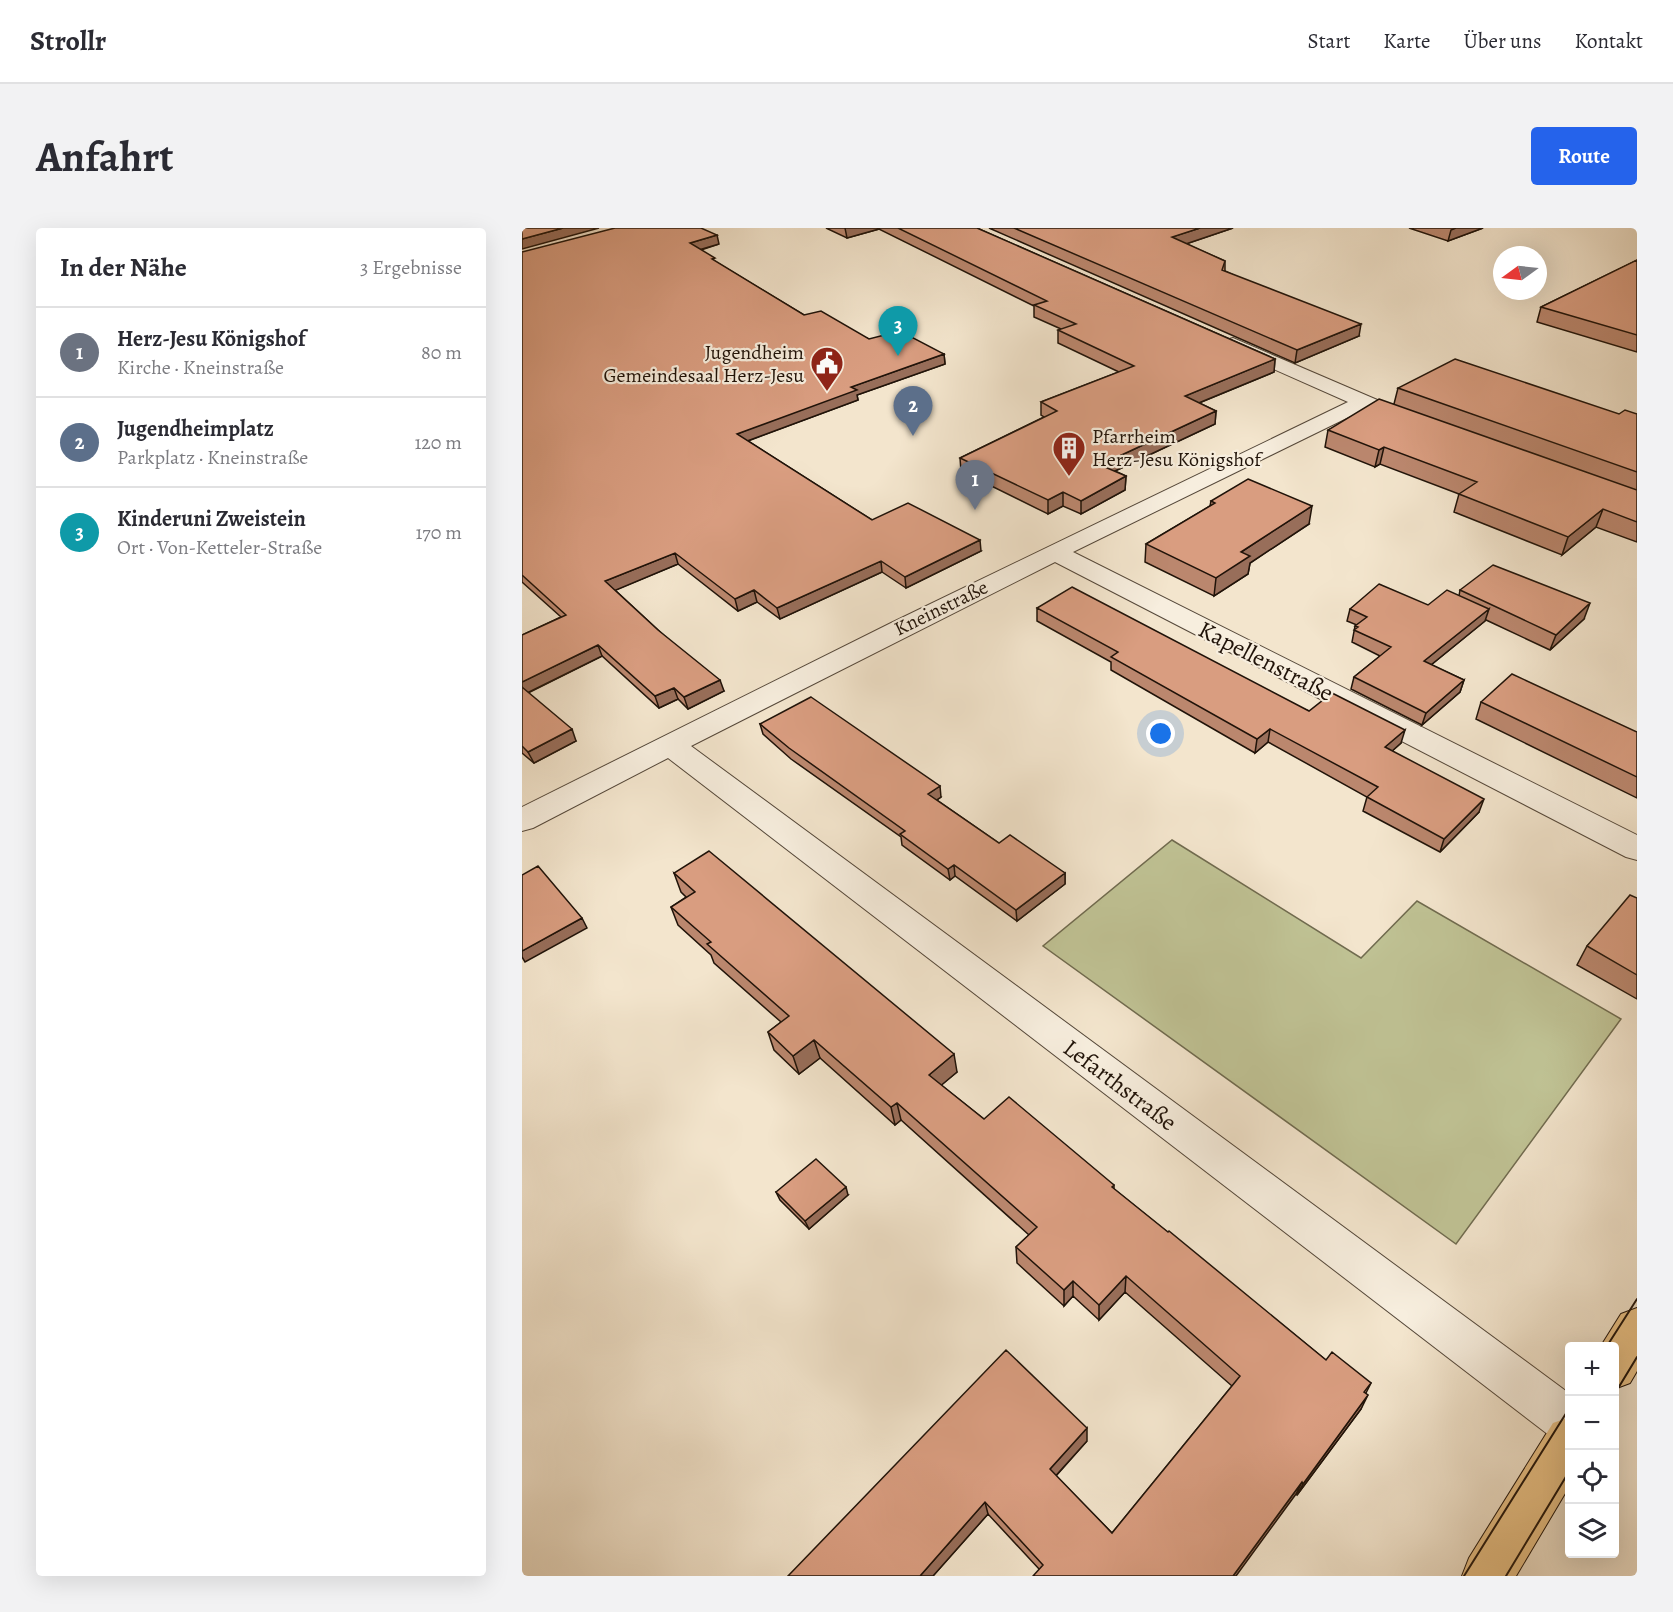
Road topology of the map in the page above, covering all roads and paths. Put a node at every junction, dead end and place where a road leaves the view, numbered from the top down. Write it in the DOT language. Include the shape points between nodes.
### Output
graph roads {
  1 [pos="1221,339"];
  2 [pos="1363,402"];
  3 [pos="1395,414"];
  4 [pos="1056,553"];
  5 [pos="671,746"];
  6 [pos="522,820"];
  7 [pos="1637,849"];
  8 [pos="1637,1330"];
  9 [pos="1619,1359"];
  10 [pos="1565,1420"];
  11 [pos="1565,1447"];
  12 [pos="1487,1576"];
  1 -- 2 [label="street"];
  2 -- 3 [label="street"];
  2 -- 4 [label="street, Kneinstraße"];
  4 -- 5 [label="street, Kneinstraße"];
  4 -- 7 [label="street, Kapellenstraße"];
  5 -- 6 [label="street, Kneinstraße"];
  5 -- 10 [label="street, Lefarthstraße"];
  8 -- 9 [label="main road"];
  11 -- 12 [label="main road"];
}
